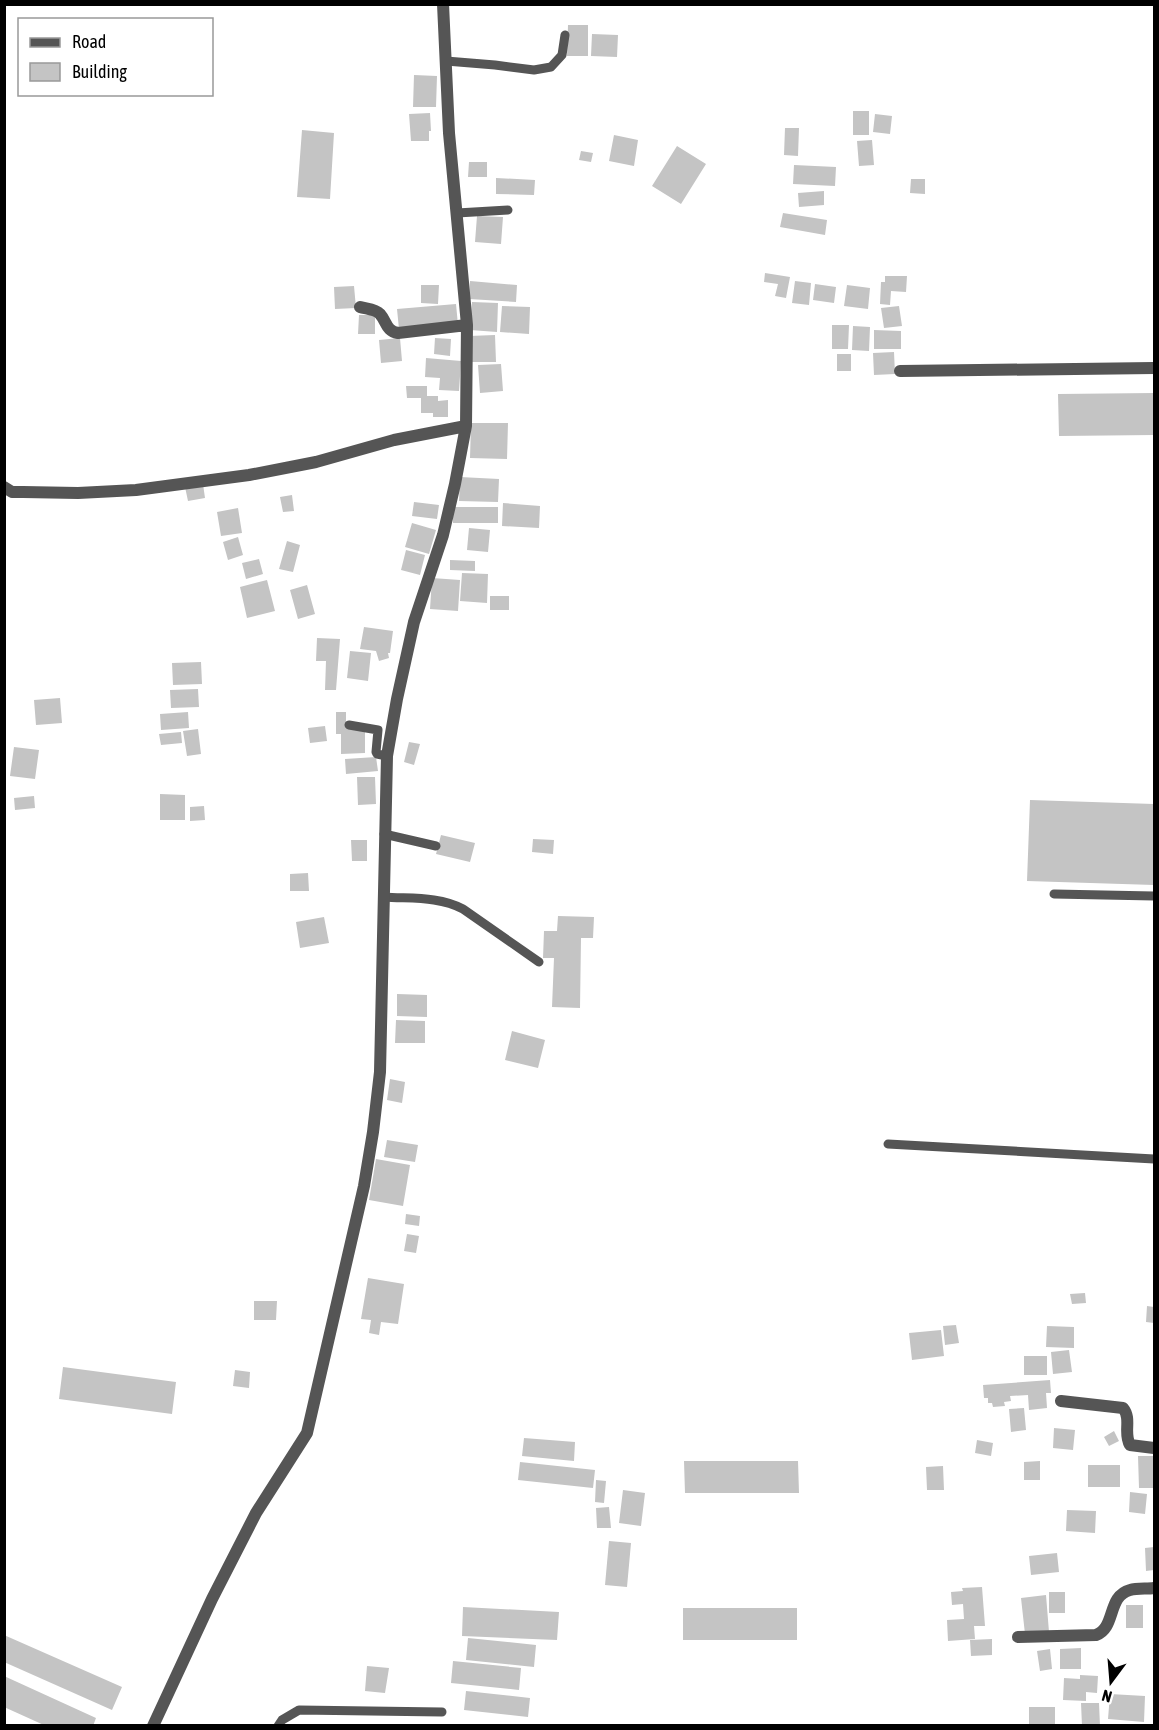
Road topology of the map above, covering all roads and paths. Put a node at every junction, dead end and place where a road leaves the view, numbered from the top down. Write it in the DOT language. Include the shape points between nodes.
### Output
graph roads {
  1 [pos="443,4"];
  2 [pos="565,35"];
  3 [pos="446,62"];
  4 [pos="508,210"];
  5 [pos="457,213"];
  6 [pos="360,307"];
  7 [pos="467,325"];
  8 [pos="1155,368"];
  9 [pos="900,371"];
  10 [pos="466,426"];
  11 [pos="4,487"];
  12 [pos="349,725"];
  13 [pos="387,756"];
  14 [pos="384,834"];
  15 [pos="436,846"];
  16 [pos="1054,894"];
  17 [pos="1155,896"];
  18 [pos="384,897"];
  19 [pos="539,962"];
  20 [pos="888,1144"];
  21 [pos="1155,1159"];
  22 [pos="1061,1401"];
  23 [pos="1155,1448"];
  24 [pos="1155,1588"];
  25 [pos="1018,1637"];
  26 [pos="442,1712"];
  27 [pos="153,1725"];
  28 [pos="278,1725"];
  1 -- 3 [label="street"];
  2 -- 3 [label="lane" via="562,55 551,67 534,70"];
  3 -- 5 [label="street"];
  4 -- 5 [label="lane"];
  5 -- 7 [label="street"];
  6 -- 7 [label="street" via="380,314 392,332"];
  7 -- 10 [label="street"];
  8 -- 9 [label="street"];
  10 -- 11 [label="street" via="249,475 136,490 12,492"];
  10 -- 13 [label="street" via="443,535 414,622"];
  12 -- 13 [label="lane" via="378,730 376,752"];
  13 -- 14 [label="street"];
  14 -- 15 [label="lane"];
  14 -- 18 [label="street"];
  16 -- 17 [label="lane"];
  18 -- 19 [label="lane" via="451,903"];
  18 -- 27 [label="street" via="380,1072 373,1132 306,1433 256,1513"];
  20 -- 21 [label="lane"];
  22 -- 23 [label="street" via="1124,1408 1130,1445"];
  24 -- 25 [label="street" via="1121,1594 1103,1632 1096,1635"];
  26 -- 28 [label="lane" via="299,1710"];
}
